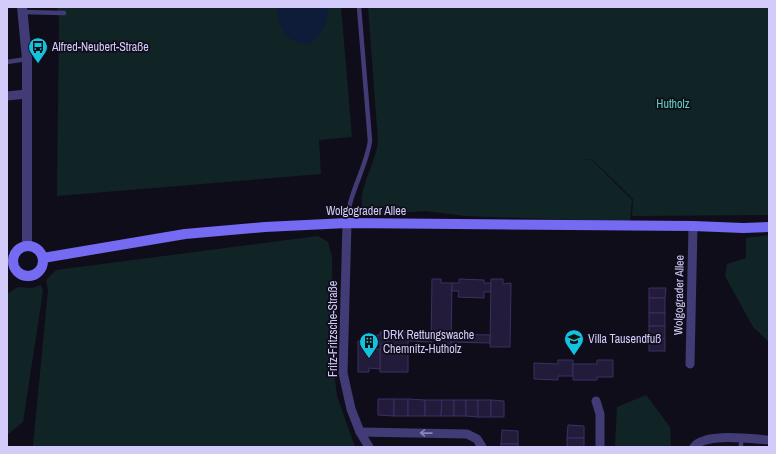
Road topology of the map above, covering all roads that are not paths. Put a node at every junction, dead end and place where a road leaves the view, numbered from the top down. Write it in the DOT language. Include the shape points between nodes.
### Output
graph roads {
  1 [pos="359,7"];
  2 [pos="23,9"];
  3 [pos="64,13"];
  4 [pos="27,59"];
  5 [pos="7,62"];
  6 [pos="27,94"];
  7 [pos="7,96"];
  8 [pos="347,223"];
  9 [pos="693,226"];
  10 [pos="769,227"];
  11 [pos="27,246"];
  12 [pos="43,258"];
  13 [pos="10,265"];
  14 [pos="690,364"];
  15 [pos="596,401"];
  16 [pos="360,432"];
  17 [pos="769,440"];
  18 [pos="741,443"];
  19 [pos="369,447"];
  20 [pos="482,447"];
  21 [pos="600,447"];
  22 [pos="694,447"];
  1 -- 8 [label="lane" via="370,140 368,157 348,209"];
  2 -- 3 [label="lane"];
  2 -- 4 [label="street"];
  4 -- 5 [label="lane"];
  4 -- 6 [label="street"];
  6 -- 7 [label="street"];
  6 -- 11 [label="street"];
  8 -- 9 [label="main road, Wolgograder Allee"];
  8 -- 12 [label="main road, Wolgograder Allee" via="185,234"];
  8 -- 16 [label="street, Fritz-Fritzsche-Straße" via="343,373 351,409"];
  9 -- 10 [label="main road, Wolgograder Allee"];
  9 -- 14 [label="street, Wolgograder Allee"];
  11 -- 12 [label="main road" via="37,250"];
  11 -- 13 [label="main road" via="14,254"];
  12 -- 13 [label="main road" via="42,268 31,276 26,277 17,273"];
  15 -- 21 [label="street" via="600,414"];
  16 -- 19 [label="street, Fritz-Fritzsche-Straße"];
  20 -- 16 [label="street, one-way" via="478,439 468,434"];
  17 -- 18 [label="street"];
  18 -- 22 [label="street" via="722,437 703,441"];
}
